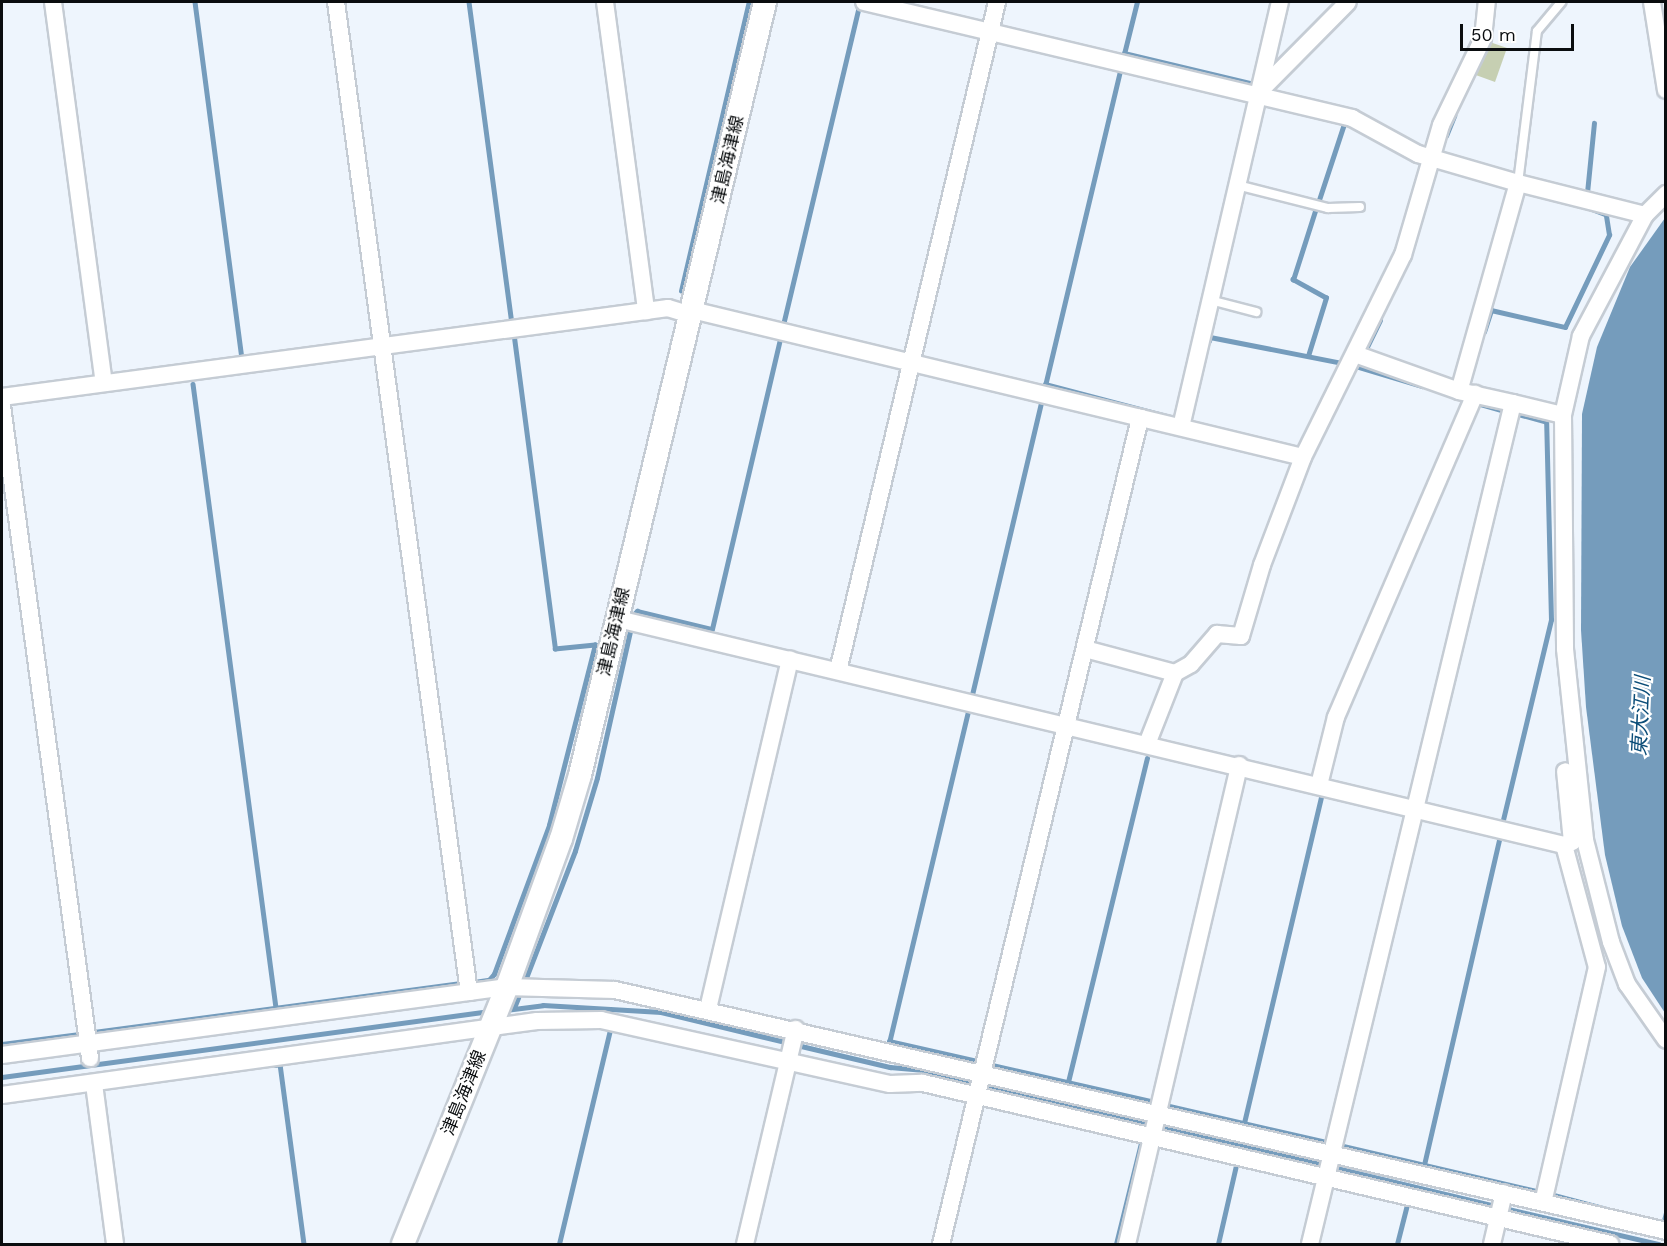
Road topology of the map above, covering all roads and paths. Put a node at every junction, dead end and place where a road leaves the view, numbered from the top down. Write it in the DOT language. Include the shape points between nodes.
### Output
graph roads {
  1 [pos="53,2"];
  2 [pos="336,2"];
  3 [pos="605,2"];
  4 [pos="765,2"];
  5 [pos="864,2"];
  6 [pos="997,2"];
  7 [pos="1280,2"];
  8 [pos="1348,2"];
  9 [pos="1487,2"];
  10 [pos="1562,2"];
  11 [pos="1652,2"];
  12 [pos="990,32"];
  13 [pos="1665,90"];
  14 [pos="1257,95"];
  15 [pos="1431,157"];
  16 [pos="1518,183"];
  17 [pos="1236,185"];
  18 [pos="1665,194"];
  19 [pos="1360,207"];
  20 [pos="1645,215"];
  21 [pos="1210,300"];
  22 [pos="646,311"];
  23 [pos="692,312"];
  24 [pos="1256,312"];
  25 [pos="382,346"];
  26 [pos="1355,354"];
  27 [pos="911,363"];
  28 [pos="104,383"];
  29 [pos="1467,393"];
  30 [pos="2,397"];
  31 [pos="1513,404"];
  32 [pos="2,406"];
  33 [pos="1563,415"];
  34 [pos="1140,418"];
  35 [pos="1181,427"];
  36 [pos="1303,456"];
  37 [pos="618,619"];
  38 [pos="1085,649"];
  39 [pos="1565,649"];
  40 [pos="790,660"];
  41 [pos="837,671"];
  42 [pos="1175,673"];
  43 [pos="1066,724"];
  44 [pos="1147,744"];
  45 [pos="1239,765"];
  46 [pos="1319,785"];
  47 [pos="1414,808"];
  48 [pos="1568,843"];
  49 [pos="1608,930"];
  50 [pos="507,987"];
  51 [pos="469,992"];
  52 [pos="708,1009"];
  53 [pos="491,1024"];
  54 [pos="795,1032"];
  55 [pos="1665,1040"];
  56 [pos="89,1051"];
  57 [pos="2,1055"];
  58 [pos="789,1058"];
  59 [pos="94,1084"];
  60 [pos="980,1084"];
  61 [pos="2,1095"];
  62 [pos="1155,1125"];
  63 [pos="1328,1166"];
  64 [pos="1543,1202"];
  65 [pos="1501,1206"];
  66 [pos="1665,1231"];
  67 [pos="115,1245"];
  68 [pos="403,1245"];
  69 [pos="745,1245"];
  70 [pos="941,1245"];
  71 [pos="1127,1245"];
  72 [pos="1310,1245"];
  73 [pos="1492,1245"];
  74 [pos="1610,1245"];
  1 -- 28 [label="street"];
  2 -- 25 [label="street"];
  3 -- 22 [label="street"];
  4 -- 23 [label="main road, 津島海津線"];
  5 -- 12 [label="street"];
  6 -- 12 [label="street"];
  7 -- 14 [label="street"];
  8 -- 14 [label="street"];
  9 -- 15 [label="street" via="1483,38 1441,125"];
  10 -- 16 [label="lane" via="1538,31"];
  11 -- 13 [label="street"];
  12 -- 14 [label="street"];
  12 -- 27 [label="street"];
  14 -- 15 [label="street" via="1352,118"];
  14 -- 17 [label="street"];
  15 -- 16 [label="street"];
  15 -- 26 [label="street" via="1403,255"];
  16 -- 20 [label="street"];
  16 -- 29 [label="street"];
  17 -- 19 [label="lane" via="1328,208"];
  17 -- 21 [label="street"];
  18 -- 20 [label="street"];
  20 -- 33 [label="street" via="1581,336"];
  21 -- 24 [label="lane"];
  21 -- 35 [label="street"];
  22 -- 23 [label="street" via="668,308"];
  22 -- 25 [label="street"];
  23 -- 27 [label="street"];
  23 -- 37 [label="main road, 津島海津線"];
  25 -- 28 [label="street"];
  25 -- 51 [label="street"];
  26 -- 29 [label="street"];
  26 -- 36 [label="street"];
  27 -- 34 [label="street"];
  27 -- 41 [label="street"];
  28 -- 30 [label="street"];
  29 -- 31 [label="street"];
  29 -- 46 [label="street" via="1336,717"];
  31 -- 33 [label="street"];
  31 -- 47 [label="street"];
  32 -- 56 [label="street"];
  33 -- 39 [label="street"];
  34 -- 35 [label="street"];
  34 -- 38 [label="street"];
  35 -- 36 [label="street"];
  36 -- 42 [label="street" via="1262,565 1241,636 1217,634 1191,664"];
  37 -- 40 [label="street"];
  37 -- 50 [label="main road, 津島海津線" via="565,829"];
  38 -- 42 [label="street"];
  38 -- 43 [label="street"];
  39 -- 48 [label="street" via="1560,661 1559,702"];
  39 -- 49 [label="street" via="1586,840"];
  40 -- 41 [label="street"];
  40 -- 52 [label="street"];
  41 -- 43 [label="street"];
  42 -- 44 [label="street"];
  43 -- 44 [label="street"];
  43 -- 60 [label="street"];
  44 -- 45 [label="street"];
  45 -- 46 [label="street"];
  45 -- 62 [label="street"];
  46 -- 47 [label="street"];
  47 -- 48 [label="street"];
  47 -- 63 [label="street"];
  48 -- 49 [label="street" via="1598,918"];
  48 -- 64 [label="street" via="1597,967"];
  49 -- 55 [label="street" via="1627,984"];
  50 -- 51 [label="street"];
  50 -- 52 [label="street" via="615,990"];
  50 -- 53 [label="main road, 津島海津線"];
  51 -- 56 [label="street"];
  52 -- 54 [label="street"];
  53 -- 58 [label="street" via="601,1020"];
  53 -- 59 [label="street"];
  53 -- 68 [label="main road, 津島海津線"];
  54 -- 58 [label="street"];
  54 -- 60 [label="street"];
  56 -- 57 [label="street"];
  58 -- 60 [label="street" via="890,1084"];
  58 -- 69 [label="street"];
  59 -- 61 [label="street"];
  59 -- 67 [label="street"];
  60 -- 62 [label="street"];
  60 -- 62 [label="street"];
  60 -- 70 [label="street"];
  62 -- 63 [label="street"];
  62 -- 63 [label="street"];
  62 -- 71 [label="street"];
  63 -- 65 [label="street"];
  63 -- 65 [label="street"];
  63 -- 72 [label="street"];
  64 -- 65 [label="street"];
  64 -- 66 [label="street"];
  65 -- 73 [label="street"];
  65 -- 74 [label="street"];
}
